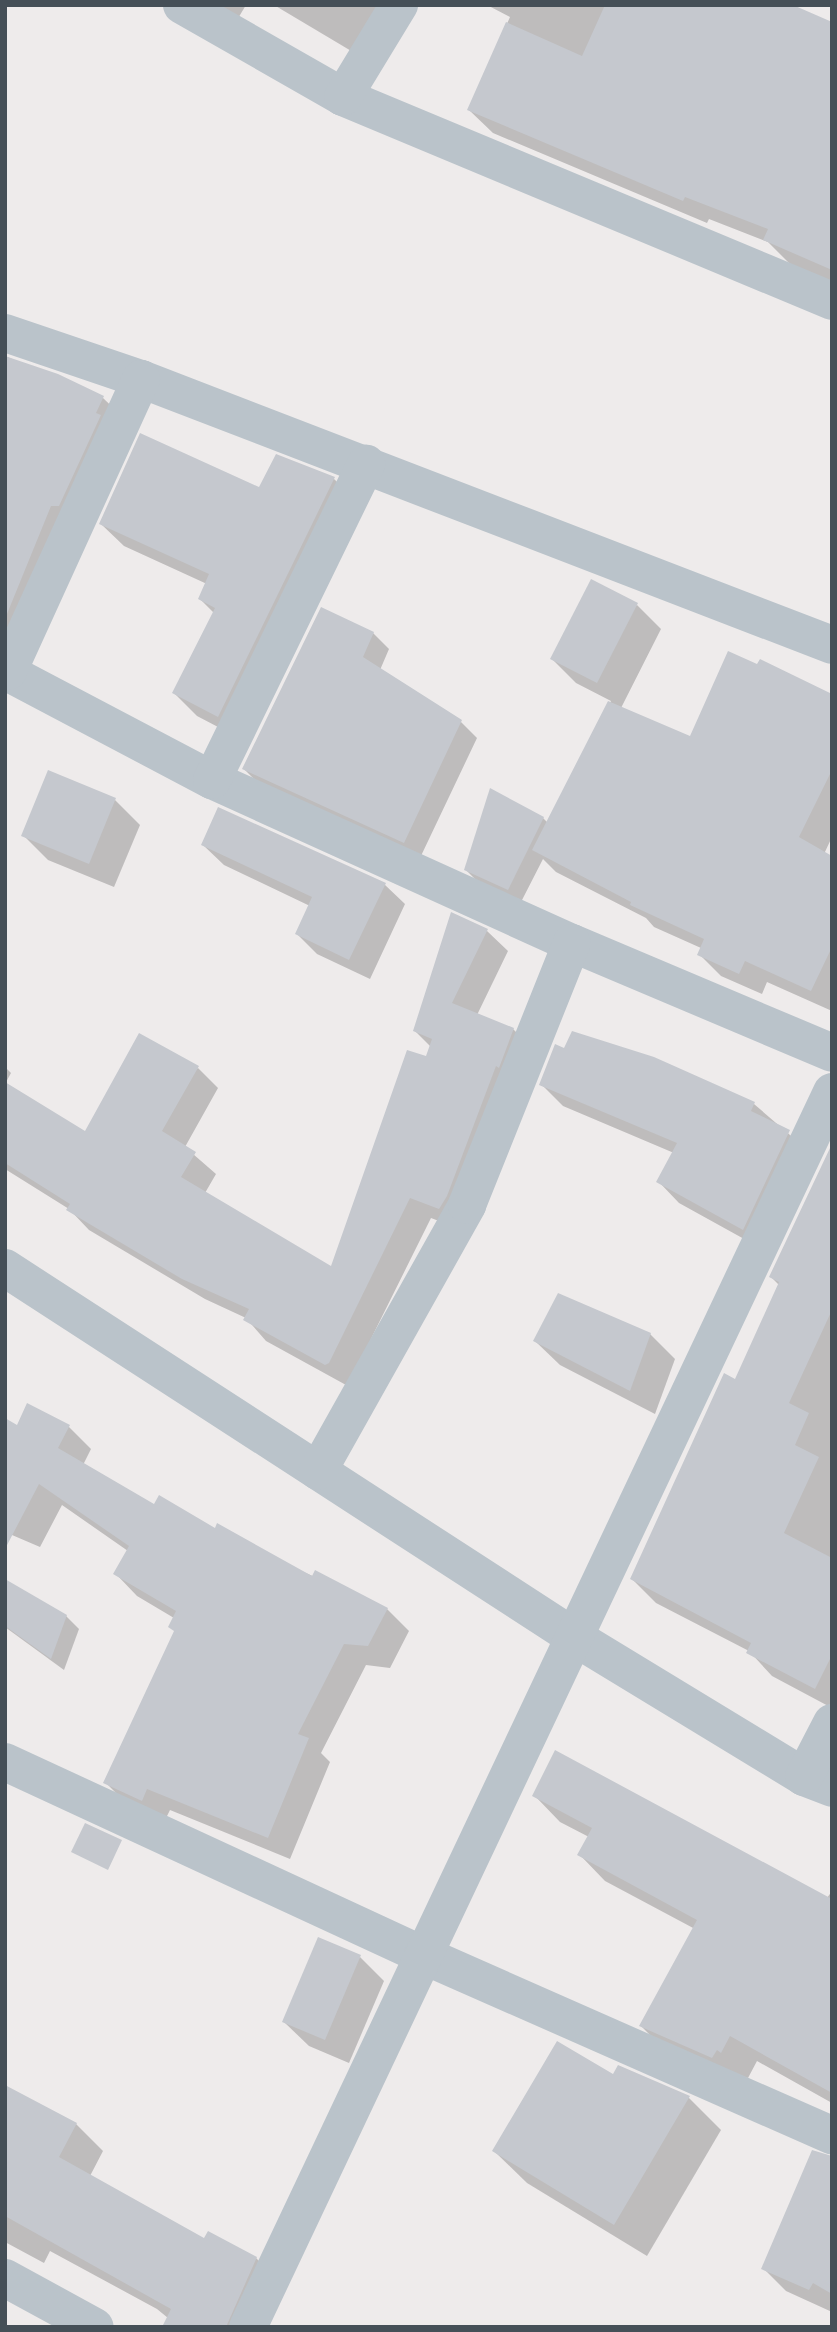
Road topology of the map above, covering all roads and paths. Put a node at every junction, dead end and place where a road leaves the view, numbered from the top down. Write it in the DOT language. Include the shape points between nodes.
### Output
graph roads {
  1 [pos="182,5"];
  2 [pos="399,5"];
  3 [pos="343,97"];
  4 [pos="832,301"];
  5 [pos="5,333"];
  6 [pos="141,379"];
  7 [pos="366,464"];
  8 [pos="832,645"];
  9 [pos="7,671"];
  10 [pos="212,780"];
  11 [pos="572,943"];
  12 [pos="832,1053"];
  13 [pos="832,1092"];
  14 [pos="5,1268"];
  15 [pos="318,1471"];
  16 [pos="574,1637"];
  17 [pos="832,1723"];
  18 [pos="5,1762"];
  19 [pos="818,1782"];
  20 [pos="423,1955"];
  21 [pos="832,2135"];
  22 [pos="5,2278"];
  23 [pos="95,2327"];
  24 [pos="248,2327"];
  1 -- 3 [label="street"];
  2 -- 3 [label="street"];
  3 -- 4 [label="street"];
  5 -- 6 [label="street"];
  6 -- 7 [label="street"];
  6 -- 9 [label="street"];
  7 -- 8 [label="street"];
  7 -- 10 [label="street"];
  9 -- 10 [label="street"];
  10 -- 11 [label="street"];
  11 -- 12 [label="street"];
  11 -- 15 [label="street" via="467,1205"];
  13 -- 16 [label="street"];
  14 -- 15 [label="street"];
  15 -- 16 [label="street"];
  16 -- 19 [label="street"];
  16 -- 20 [label="street"];
  17 -- 19 [label="street"];
  18 -- 20 [label="street"];
  20 -- 21 [label="street"];
  20 -- 24 [label="street"];
  22 -- 23 [label="street"];
}
